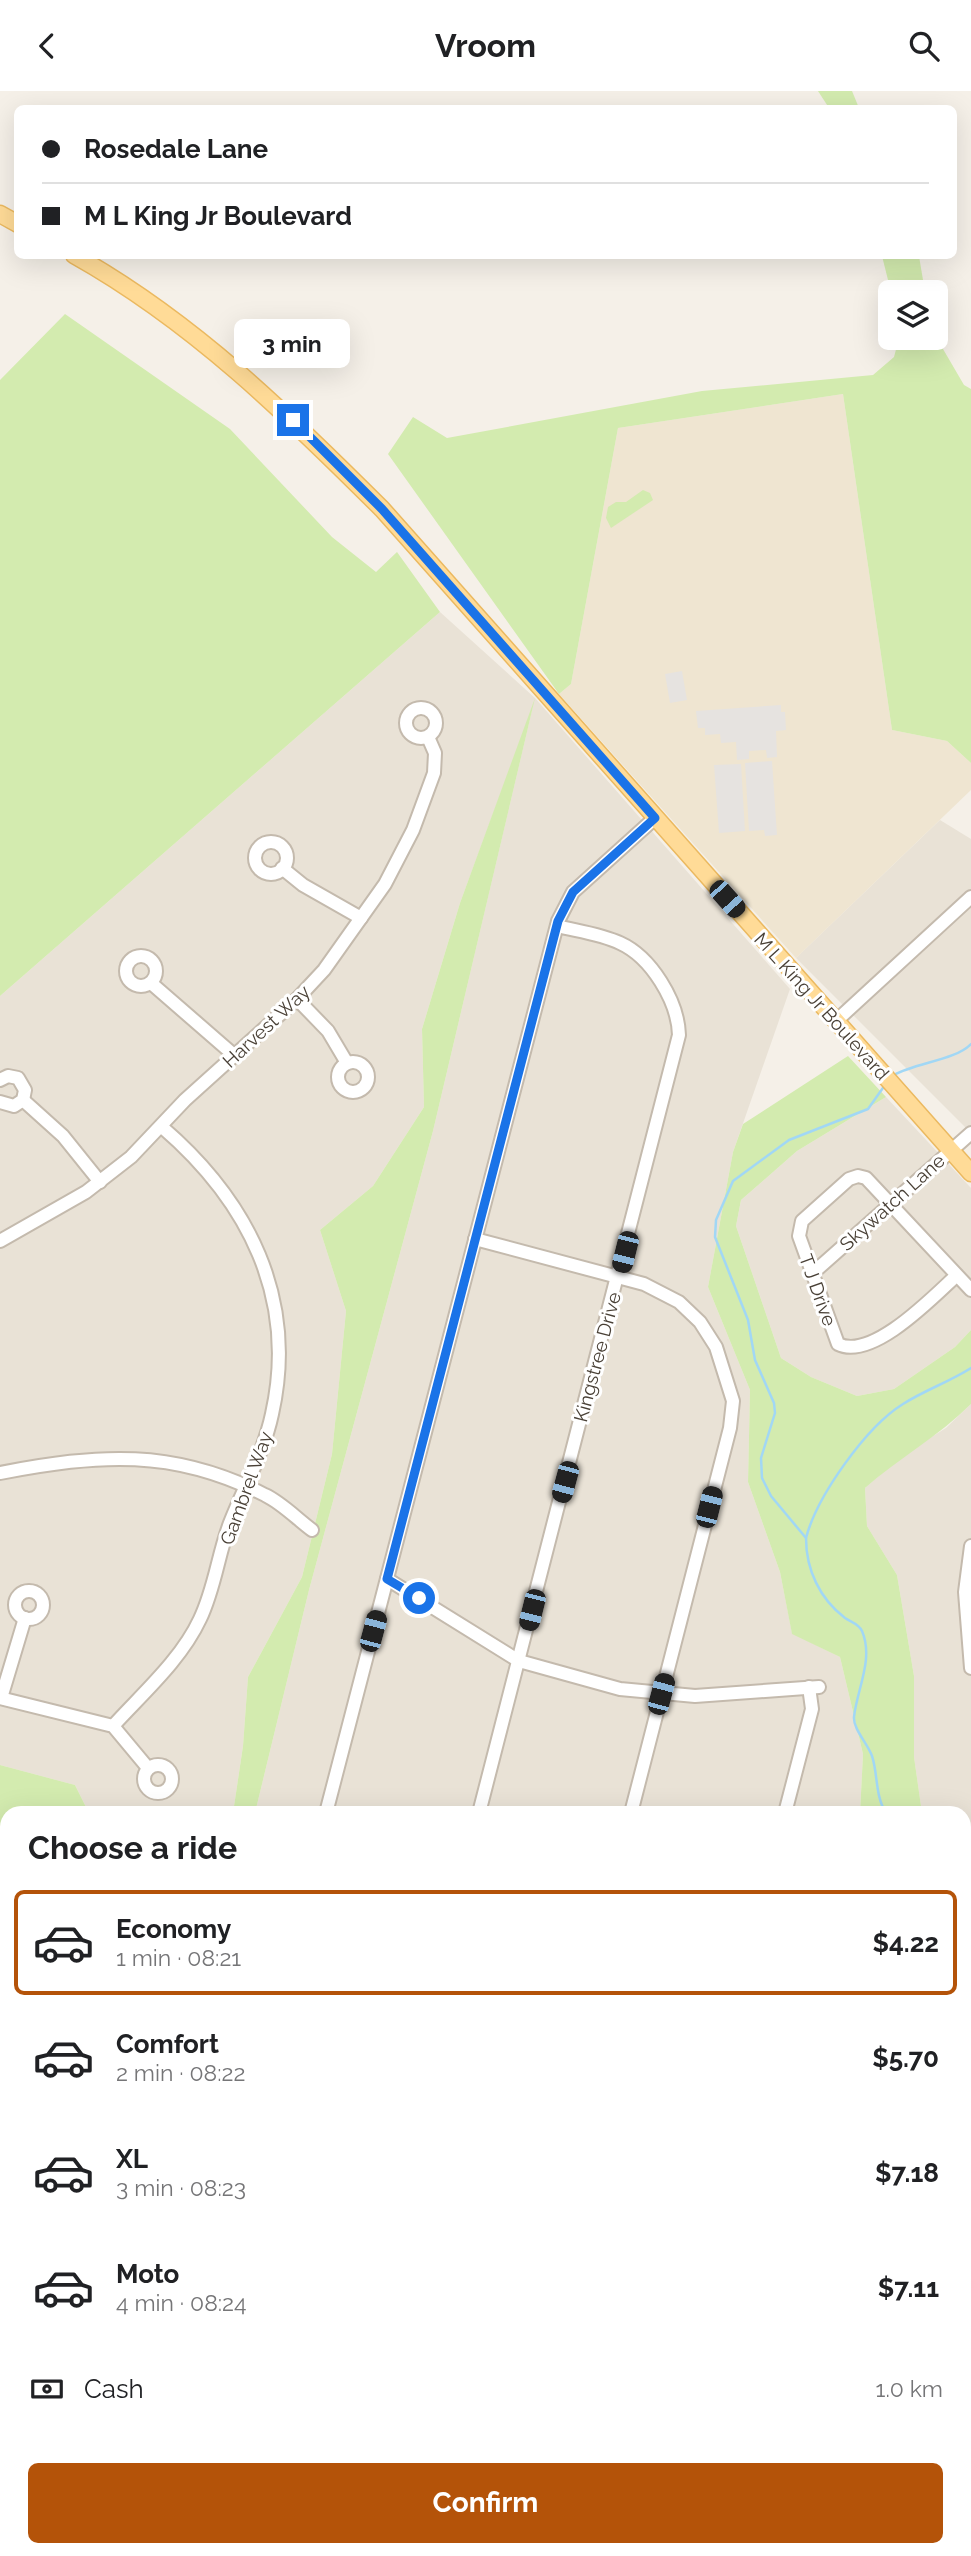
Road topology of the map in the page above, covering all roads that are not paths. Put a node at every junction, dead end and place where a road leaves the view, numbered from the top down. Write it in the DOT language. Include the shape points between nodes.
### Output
graph roads {
  1 [pos="81,259"];
  2 [pos="428,737"];
  3 [pos="655,818"];
  4 [pos="282,869"];
  5 [pos="971,897"];
  6 [pos="362,918"];
  7 [pos="557,926"];
  8 [pos="151,983"];
  9 [pos="298,999"];
  10 [pos="835,1022"];
  11 [pos="234,1056"];
  12 [pos="347,1063"];
  13 [pos="0,1080"];
  14 [pos="23,1100"];
  15 [pos="0,1102"];
  16 [pos="162,1127"];
  17 [pos="971,1133"];
  18 [pos="950,1150"];
  19 [pos="971,1173"];
  20 [pos="100,1182"];
  21 [pos="891,1203"];
  22 [pos="475,1239"];
  23 [pos="0,1241"];
  24 [pos="814,1272"];
  25 [pos="957,1275"];
  26 [pos="618,1277"];
  27 [pos="971,1290"];
  28 [pos="0,1473"];
  29 [pos="245,1486"];
  30 [pos="312,1530"];
  31 [pos="971,1546"];
  32 [pos="387,1579"];
  33 [pos="969,1611"];
  34 [pos="25,1618"];
  35 [pos="519,1661"];
  36 [pos="971,1668"];
  37 [pos="661,1694"];
  38 [pos="0,1698"];
  39 [pos="113,1726"];
  40 [pos="148,1768"];
  41 [pos="328,1806"];
  42 [pos="482,1806"];
  43 [pos="633,1806"];
  44 [pos="787,1806"];
  1 -- 3 [label="main road, M L King Jr Boulevard" via="138,293 214,350 293,420 382,509"];
  2 -- 6 [label="street, Harvest Way" via="435,753 426,800 385,884"];
  3 -- 7 [label="street" via="573,892"];
  3 -- 10 [label="main road, M L King Jr Boulevard"];
  4 -- 6 [label="street"];
  5 -- 10 [label="street"];
  6 -- 9 [label="street, Harvest Way"];
  7 -- 22 [label="street"];
  7 -- 26 [label="street, Kingstree Drive" via="617,941 633,950 673,1002 678,1017 676,1049"];
  8 -- 11 [label="street"];
  9 -- 11 [label="street, Harvest Way"];
  9 -- 12 [label="street" via="328,1031"];
  10 -- 18 [label="main road, M L King Jr Boulevard"];
  11 -- 16 [label="street, Harvest Way"];
  13 -- 14 [label="street" via="8,1076 22,1081"];
  14 -- 15 [label="street" via="15,1106"];
  14 -- 20 [label="street" via="63,1136"];
  16 -- 20 [label="street, Harvest Way"];
  16 -- 29 [label="street, Gambrel Way" via="225,1191 256,1246 269,1282 279,1368 272,1414"];
  17 -- 18 [label="street, Skywatch Lane"];
  18 -- 19 [label="main road, M L King Jr Boulevard"];
  18 -- 21 [label="street, Skywatch Lane"];
  20 -- 23 [label="street, Harvest Way"];
  21 -- 24 [label="street, Skywatch Lane"];
  21 -- 24 [label="street, T J Drive" via="866,1178 858,1176 802,1221 799,1236"];
  21 -- 25 [label="street, T J Drive"];
  22 -- 26 [label="street"];
  22 -- 32 [label="street"];
  24 -- 25 [label="street, T J Drive" via="838,1344 852,1349 899,1327"];
  25 -- 27 [label="street, T J Drive"];
  26 -- 35 [label="street, Kingstree Drive"];
  26 -- 37 [label="street" via="679,1302 700,1322 716,1347 733,1401 730,1428"];
  28 -- 29 [label="street" via="88,1459 165,1459"];
  29 -- 30 [label="street" via="267,1496"];
  29 -- 39 [label="street, Gambrel Way" via="199,1622 175,1657"];
  31 -- 33 [label="street" via="965,1592"];
  32 -- 35 [label="street"];
  32 -- 41 [label="street"];
  33 -- 36 [label="street"];
  34 -- 38 [label="street"];
  35 -- 37 [label="street" via="620,1689"];
  35 -- 42 [label="street, Kingstree Drive"];
  37 -- 43 [label="street"];
  37 -- 44 [label="street" via="695,1696 814,1687"];
  38 -- 39 [label="street"];
  39 -- 40 [label="street"];
}
